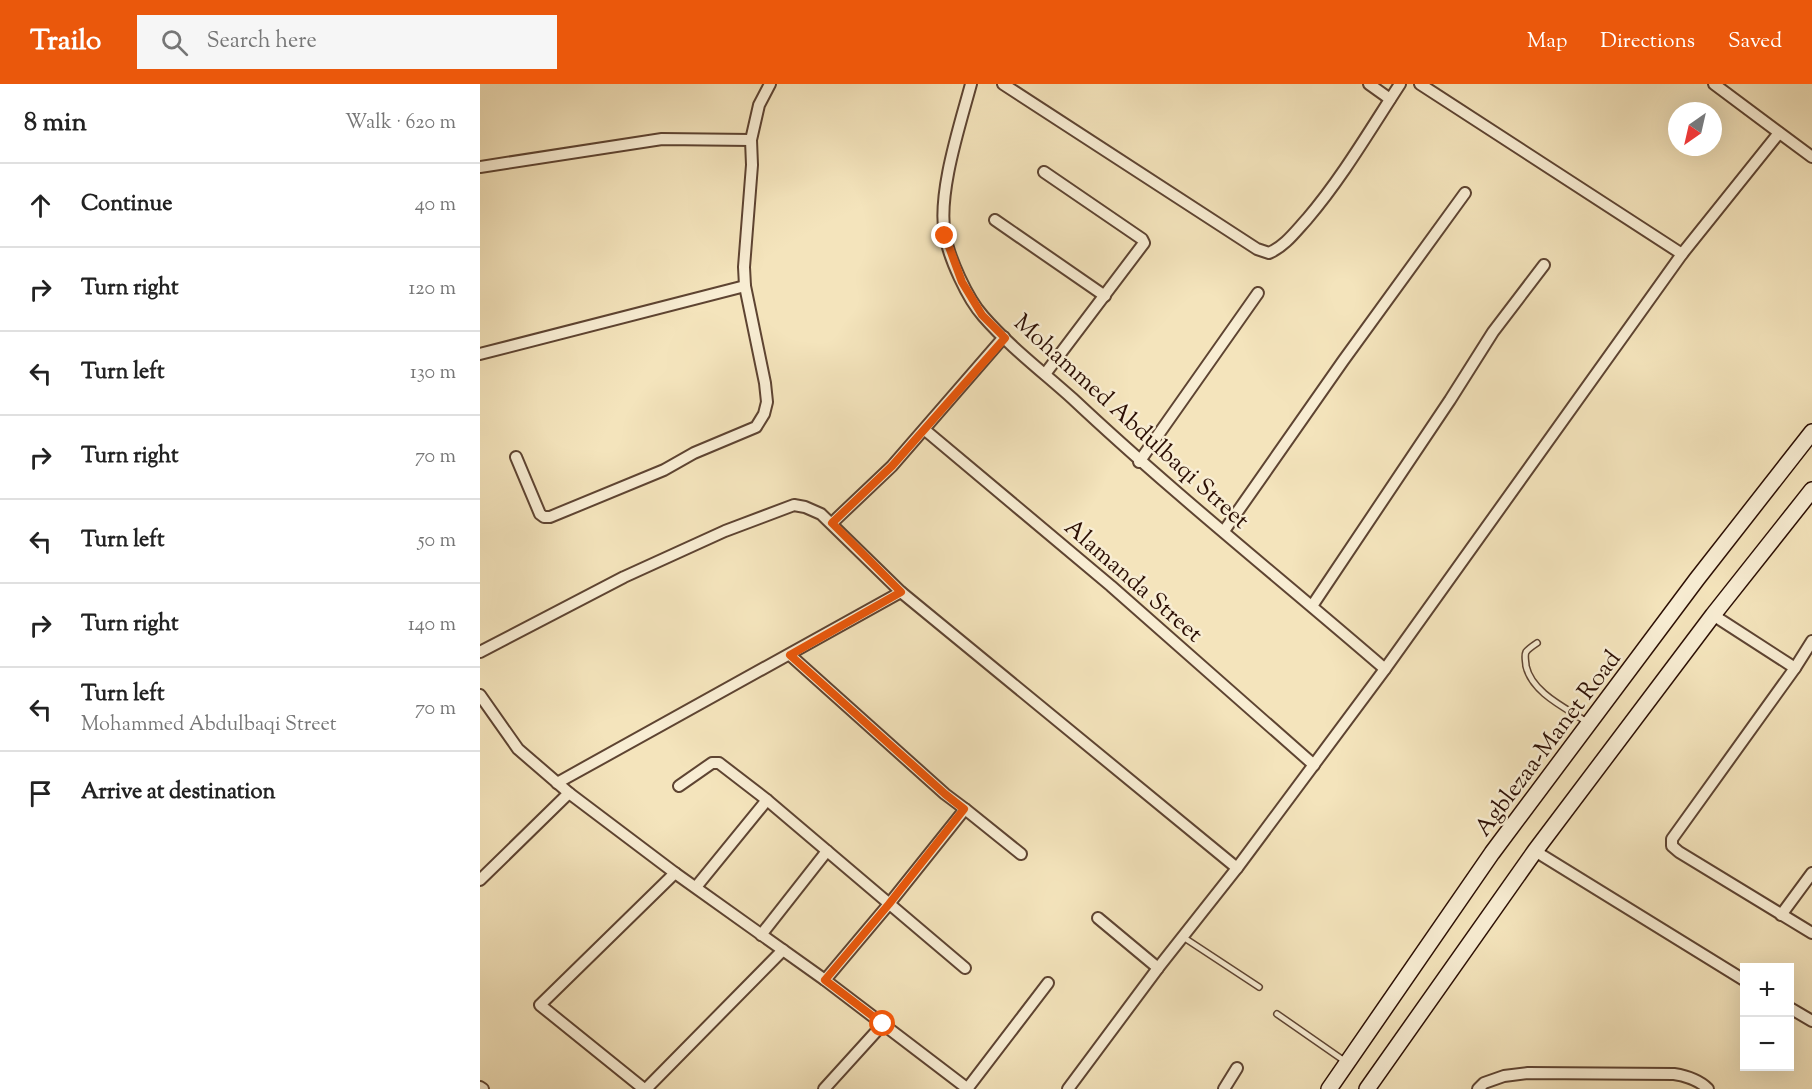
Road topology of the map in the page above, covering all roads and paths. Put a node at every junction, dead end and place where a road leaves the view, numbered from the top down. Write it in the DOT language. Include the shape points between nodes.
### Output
graph roads {
  1 [pos="971,84"];
  2 [pos="1003,84"];
  3 [pos="1369,84"];
  4 [pos="1400,84"];
  5 [pos="1420,84"];
  6 [pos="1714,84"];
  7 [pos="768,85"];
  8 [pos="1390,99"];
  9 [pos="1779,133"];
  10 [pos="751,140"];
  11 [pos="1812,157"];
  12 [pos="480,167"];
  13 [pos="1044,172"];
  14 [pos="1466,193"];
  15 [pos="995,220"];
  16 [pos="1682,254"];
  17 [pos="1544,265"];
  18 [pos="745,286"];
  19 [pos="1258,293"];
  20 [pos="1105,296"];
  21 [pos="1005,338"];
  22 [pos="480,354"];
  23 [pos="1045,374"];
  24 [pos="925,430"];
  25 [pos="1812,432"];
  26 [pos="516,457"];
  27 [pos="1139,462"];
  28 [pos="1812,490"];
  29 [pos="832,523"];
  30 [pos="1224,531"];
  31 [pos="901,592"];
  32 [pos="1312,606"];
  33 [pos="1713,615"];
  34 [pos="1812,641"];
  35 [pos="1537,643"];
  36 [pos="480,652"];
  37 [pos="790,655"];
  38 [pos="1795,668"];
  39 [pos="1385,669"];
  40 [pos="480,695"];
  41 [pos="1588,723"];
  42 [pos="1314,765"];
  43 [pos="557,783"];
  44 [pos="679,786"];
  45 [pos="568,793"];
  46 [pos="767,800"];
  47 [pos="964,809"];
  48 [pos="827,851"];
  49 [pos="1535,851"];
  50 [pos="1021,854"];
  51 [pos="1237,868"];
  52 [pos="675,873"];
  53 [pos="1812,873"];
  54 [pos="480,880"];
  55 [pos="696,887"];
  56 [pos="889,904"];
  57 [pos="1781,915"];
  58 [pos="1098,918"];
  59 [pos="1812,933"];
  60 [pos="761,935"];
  61 [pos="1183,937"];
  62 [pos="783,950"];
  63 [pos="965,968"];
  64 [pos="1158,968"];
  65 [pos="1740,978"];
  66 [pos="825,980"];
  67 [pos="1048,983"];
  68 [pos="1259,987"];
  69 [pos="1794,1010"];
  70 [pos="1277,1014"];
  71 [pos="1812,1021"];
  72 [pos="883,1024"];
  73 [pos="1347,1063"];
  74 [pos="1238,1068"];
  75 [pos="645,1089"];
  76 [pos="824,1089"];
  77 [pos="967,1089"];
  78 [pos="1068,1089"];
  79 [pos="1224,1089"];
  80 [pos="1329,1089"];
  81 [pos="1367,1089"];
  82 [pos="1478,1089"];
  83 [pos="1708,1089"];
  1 -- 21 [label="street, Mohammed Abdulbaqi Street" via="942,211 945,236 962,282 982,315"];
  2 -- 8 [label="street" via="1257,249 1269,253 1280,248 1323,200"];
  3 -- 8 [label="street"];
  4 -- 8 [label="street"];
  5 -- 16 [label="street"];
  6 -- 9 [label="street"];
  7 -- 10 [label="street"];
  9 -- 11 [label="street"];
  9 -- 16 [label="street"];
  10 -- 12 [label="street" via="663,139"];
  10 -- 18 [label="street"];
  13 -- 20 [label="street" via="1144,243"];
  14 -- 30 [label="street"];
  15 -- 20 [label="street"];
  16 -- 39 [label="street"];
  17 -- 32 [label="street" via="1493,332"];
  18 -- 22 [label="street"];
  18 -- 26 [label="street" via="767,402 756,427 550,517 540,514"];
  19 -- 27 [label="street"];
  20 -- 23 [label="street"];
  21 -- 23 [label="street, Mohammed Abdulbaqi Street"];
  21 -- 24 [label="street"];
  23 -- 27 [label="street, Mohammed Abdulbaqi Street"];
  24 -- 29 [label="street"];
  24 -- 42 [label="street, Alamanda Street" via="1111,586"];
  25 -- 41 [label="main road, Agblezaa-Manet Road"];
  27 -- 30 [label="street, Mohammed Abdulbaqi Street"];
  28 -- 33 [label="main road"];
  29 -- 31 [label="street"];
  29 -- 36 [label="street" via="814,510 794,505 624,577"];
  30 -- 32 [label="street, Mohammed Abdulbaqi Street"];
  31 -- 37 [label="street"];
  31 -- 51 [label="street"];
  32 -- 39 [label="street, Mohammed Abdulbaqi Street"];
  33 -- 38 [label="street"];
  33 -- 49 [label="main road"];
  34 -- 38 [label="street"];
  35 -- 41 [label="lane" via="1527,651 1525,659 1535,685"];
  37 -- 43 [label="street"];
  37 -- 47 [label="street"];
  38 -- 57 [label="street" via="1671,838 1672,846 1679,852"];
  39 -- 42 [label="street"];
  40 -- 43 [label="street" via="518,749"];
  41 -- 73 [label="main road, Agblezaa-Manet Road" via="1492,853"];
  42 -- 51 [label="street"];
  43 -- 45 [label="street"];
  44 -- 46 [label="street" via="716,762"];
  45 -- 52 [label="street"];
  45 -- 54 [label="street"];
  46 -- 48 [label="street"];
  46 -- 55 [label="street"];
  47 -- 50 [label="street"];
  47 -- 56 [label="street"];
  48 -- 56 [label="street"];
  48 -- 60 [label="street"];
  49 -- 65 [label="street"];
  49 -- 81 [label="main road"];
  51 -- 61 [label="street"];
  52 -- 55 [label="street"];
  52 -- 75 [label="street" via="540,1005"];
  53 -- 57 [label="street"];
  55 -- 60 [label="street"];
  56 -- 63 [label="street"];
  56 -- 66 [label="street"];
  57 -- 59 [label="street"];
  58 -- 64 [label="street"];
  60 -- 62 [label="street"];
  61 -- 64 [label="street"];
  61 -- 68 [label="lane"];
  62 -- 66 [label="street"];
  62 -- 75 [label="street"];
  64 -- 78 [label="street"];
  66 -- 72 [label="street"];
  67 -- 77 [label="street"];
  69 -- 71 [label="street"];
  70 -- 73 [label="lane"];
  72 -- 76 [label="street"];
  72 -- 77 [label="street"];
  73 -- 80 [label="main road, Agblezaa-Manet Road"];
  74 -- 79 [label="street"];
  82 -- 83 [label="street" via="1504,1076 1528,1073 1674,1074"];
}
